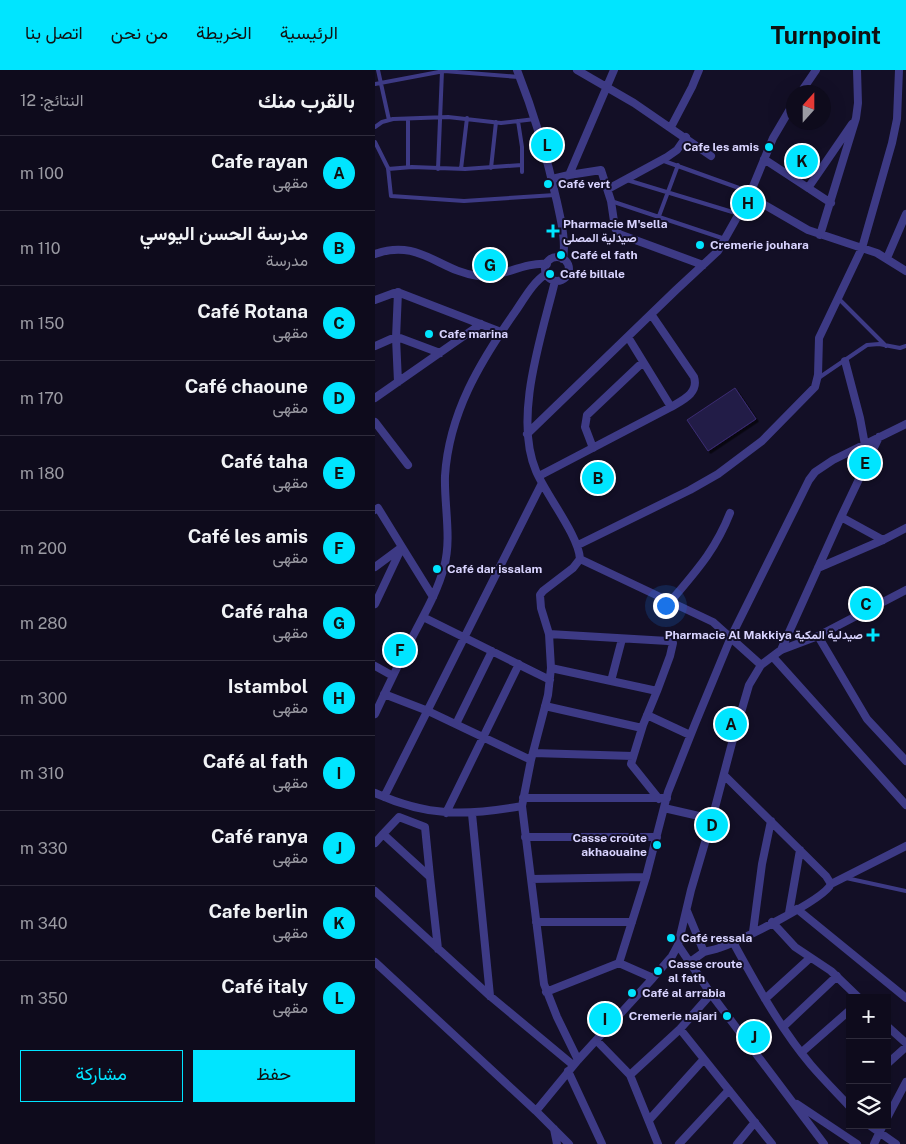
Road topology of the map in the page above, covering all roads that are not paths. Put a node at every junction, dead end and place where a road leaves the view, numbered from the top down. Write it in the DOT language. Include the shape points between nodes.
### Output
graph roads {
  1 [pos="378,70"];
  2 [pos="577,70"];
  3 [pos="614,70"];
  4 [pos="699,70"];
  5 [pos="816,70"];
  6 [pos="857,70"];
  7 [pos="899,70"];
  8 [pos="442,71"];
  9 [pos="519,74"];
  10 [pos="380,82"];
  11 [pos="375,84"];
  12 [pos="806,85"];
  13 [pos="607,87"];
  14 [pos="786,116"];
  15 [pos="439,118"];
  16 [pos="467,118"];
  17 [pos="535,118"];
  18 [pos="856,118"];
  19 [pos="408,119"];
  20 [pos="389,120"];
  21 [pos="518,121"];
  22 [pos="496,122"];
  23 [pos="375,127"];
  24 [pos="671,127"];
  25 [pos="686,137"];
  26 [pos="375,142"];
  27 [pos="711,156"];
  28 [pos="764,159"];
  29 [pos="662,160"];
  30 [pos="522,165"];
  31 [pos="678,165"];
  32 [pos="409,168"];
  33 [pos="491,168"];
  34 [pos="438,169"];
  35 [pos="461,169"];
  36 [pos="388,170"];
  37 [pos="522,172"];
  38 [pos="569,175"];
  39 [pos="552,179"];
  40 [pos="625,179"];
  41 [pos="808,188"];
  42 [pos="608,189"];
  43 [pos="668,192"];
  44 [pos="749,194"];
  45 [pos="555,195"];
  46 [pos="611,201"];
  47 [pos="831,203"];
  48 [pos="739,214"];
  49 [pos="906,214"];
  50 [pos="659,216"];
  51 [pos="820,235"];
  52 [pos="725,239"];
  53 [pos="862,248"];
  54 [pos="375,254"];
  55 [pos="887,258"];
  56 [pos="563,259"];
  57 [pos="547,264"];
  58 [pos="703,265"];
  59 [pos="906,272"];
  60 [pos="546,274"];
  61 [pos="555,281"];
  62 [pos="398,292"];
  63 [pos="838,298"];
  64 [pos="375,300"];
  65 [pos="651,314"];
  66 [pos="481,324"];
  67 [pos="501,332"];
  68 [pos="627,337"];
  69 [pos="397,338"];
  70 [pos="375,346"];
  71 [pos="886,346"];
  72 [pos="906,346"];
  73 [pos="440,353"];
  74 [pos="845,361"];
  75 [pos="643,362"];
  76 [pos="817,380"];
  77 [pos="398,382"];
  78 [pos="375,398"];
  79 [pos="671,407"];
  80 [pos="375,422"];
  81 [pos="906,424"];
  82 [pos="527,434"];
  83 [pos="879,438"];
  84 [pos="865,445"];
  85 [pos="593,448"];
  86 [pos="408,465"];
  87 [pos="540,480"];
  88 [pos="375,510"];
  89 [pos="730,513"];
  90 [pos="841,517"];
  91 [pos="906,528"];
  92 [pos="883,540"];
  93 [pos="578,545"];
  94 [pos="402,547"];
  95 [pos="580,558"];
  96 [pos="375,567"];
  97 [pos="818,568"];
  98 [pos="906,590"];
  99 [pos="433,597"];
  100 [pos="670,602"];
  101 [pos="375,604"];
  102 [pos="423,617"];
  103 [pos="549,634"];
  104 [pos="818,636"];
  105 [pos="464,637"];
  106 [pos="731,637"];
  107 [pos="622,639"];
  108 [pos="781,650"];
  109 [pos="492,651"];
  110 [pos="773,656"];
  111 [pos="519,664"];
  112 [pos="761,665"];
  113 [pos="375,666"];
  114 [pos="551,668"];
  115 [pos="393,676"];
  116 [pos="549,680"];
  117 [pos="611,681"];
  118 [pos="657,691"];
  119 [pos="384,694"];
  120 [pos="545,706"];
  121 [pos="428,710"];
  122 [pos="375,714"];
  123 [pos="647,715"];
  124 [pos="456,724"];
  125 [pos="642,728"];
  126 [pos="690,735"];
  127 [pos="483,736"];
  128 [pos="532,756"];
  129 [pos="633,756"];
  130 [pos="906,761"];
  131 [pos="724,775"];
  132 [pos="375,793"];
  133 [pos="385,797"];
  134 [pos="663,798"];
  135 [pos="523,802"];
  136 [pos="906,805"];
  137 [pos="665,808"];
  138 [pos="446,813"];
  139 [pos="472,814"];
  140 [pos="712,819"];
  141 [pos="771,822"];
  142 [pos="383,834"];
  143 [pos="525,837"];
  144 [pos="657,837"];
  145 [pos="375,843"];
  146 [pos="906,846"];
  147 [pos="800,850"];
  148 [pos="430,877"];
  149 [pos="646,877"];
  150 [pos="843,878"];
  151 [pos="531,879"];
  152 [pos="831,884"];
  153 [pos="375,891"];
  154 [pos="906,891"];
  155 [pos="797,909"];
  156 [pos="687,911"];
  157 [pos="789,914"];
  158 [pos="536,922"];
  159 [pos="632,922"];
  160 [pos="772,922"];
  161 [pos="753,932"];
  162 [pos="733,942"];
  163 [pos="678,945"];
  164 [pos="438,949"];
  165 [pos="704,952"];
  166 [pos="810,958"];
  167 [pos="375,962"];
  168 [pos="619,962"];
  169 [pos="690,962"];
  170 [pos="837,976"];
  171 [pos="653,978"];
  172 [pos="546,992"];
  173 [pos="711,994"];
  174 [pos="855,994"];
  175 [pos="490,996"];
  176 [pos="906,998"];
  177 [pos="765,999"];
  178 [pos="846,1014"];
  179 [pos="783,1026"];
  180 [pos="680,1028"];
  181 [pos="891,1030"];
  182 [pos="596,1040"];
  183 [pos="906,1043"];
  184 [pos="906,1047"];
  185 [pos="802,1052"];
  186 [pos="704,1059"];
  187 [pos="891,1060"];
  188 [pos="573,1065"];
  189 [pos="630,1075"];
  190 [pos="906,1082"];
  191 [pos="729,1090"];
  192 [pos="846,1099"];
  193 [pos="791,1100"];
  194 [pos="891,1110"];
  195 [pos="536,1111"];
  196 [pos="649,1120"];
  197 [pos="755,1122"];
  198 [pos="554,1129"];
  199 [pos="873,1129"];
  200 [pos="881,1129"];
  201 [pos="879,1134"];
  202 [pos="557,1144"];
  203 [pos="569,1144"];
  204 [pos="601,1144"];
  205 [pos="659,1144"];
  206 [pos="679,1144"];
  207 [pos="737,1144"];
  208 [pos="772,1144"];
  209 [pos="825,1144"];
  210 [pos="857,1144"];
  211 [pos="874,1144"];
  212 [pos="897,1144"];
  1 -- 10 [label="lane"];
  2 -- 13 [label="street"];
  3 -- 13 [label="street"];
  4 -- 24 [label="street"];
  5 -- 12 [label="street"];
  6 -- 18 [label="street" via="859,103"];
  7 -- 53 [label="street" via="895,130"];
  8 -- 9 [label="lane"];
  8 -- 10 [label="lane"];
  8 -- 15 [label="lane"];
  9 -- 17 [label="street"];
  10 -- 11 [label="lane"];
  10 -- 20 [label="lane"];
  13 -- 24 [label="street"];
  13 -- 38 [label="street"];
  14 -- 28 [label="street"];
  15 -- 16 [label="lane"];
  15 -- 19 [label="lane"];
  15 -- 34 [label="lane"];
  16 -- 22 [label="lane"];
  16 -- 35 [label="lane"];
  17 -- 21 [label="lane"];
  17 -- 39 [label="street"];
  18 -- 41 [label="street"];
  18 -- 47 [label="street"];
  19 -- 20 [label="lane"];
  19 -- 32 [label="lane"];
  20 -- 23 [label="lane"];
  21 -- 22 [label="lane"];
  21 -- 30 [label="lane"];
  22 -- 33 [label="lane"];
  24 -- 25 [label="street"];
  25 -- 27 [label="street"];
  25 -- 29 [label="street" via="677,150"];
  26 -- 36 [label="lane"];
  28 -- 41 [label="street"];
  28 -- 44 [label="street"];
  29 -- 31 [label="lane"];
  29 -- 40 [label="street"];
  30 -- 33 [label="lane"];
  30 -- 37 [label="lane"];
  31 -- 43 [label="lane"];
  31 -- 44 [label="lane"];
  32 -- 34 [label="lane"];
  32 -- 36 [label="lane"];
  33 -- 35 [label="lane"];
  34 -- 35 [label="lane"];
  36 -- 45 [label="lane" via="391,196 464,201"];
  38 -- 39 [label="street"];
  38 -- 42 [label="street" via="601,170"];
  39 -- 45 [label="street"];
  40 -- 42 [label="street"];
  40 -- 43 [label="lane"];
  41 -- 47 [label="street"];
  42 -- 46 [label="street"];
  43 -- 48 [label="lane"];
  43 -- 50 [label="lane"];
  44 -- 48 [label="street"];
  44 -- 51 [label="street" via="790,221"];
  45 -- 56 [label="street" via="564,241"];
  46 -- 50 [label="lane"];
  46 -- 58 [label="street" via="619,234"];
  47 -- 51 [label="street"];
  48 -- 52 [label="street"];
  49 -- 55 [label="street"];
  50 -- 52 [label="lane"];
  51 -- 53 [label="street"];
  52 -- 58 [label="street"];
  53 -- 55 [label="street"];
  53 -- 63 [label="street"];
  54 -- 57 [label="street" via="405,249 480,277 530,264"];
  55 -- 59 [label="street"];
  56 -- 57 [label="street" via="552,258"];
  56 -- 61 [label="street" via="569,272 562,280"];
  57 -- 60 [label="street"];
  58 -- 65 [label="street"];
  60 -- 61 [label="street"];
  60 -- 67 [label="street" via="535,283"];
  61 -- 82 [label="street" via="532,379"];
  62 -- 64 [label="street"];
  62 -- 66 [label="street"];
  62 -- 69 [label="street"];
  63 -- 71 [label="lane"];
  63 -- 76 [label="street" via="819,338"];
  65 -- 68 [label="street"];
  65 -- 79 [label="street" via="695,382 690,395"];
  66 -- 67 [label="street"];
  66 -- 73 [label="street"];
  67 -- 99 [label="street" via="468,388 453,429 445,476 445,565"];
  68 -- 75 [label="street"];
  68 -- 82 [label="street"];
  69 -- 70 [label="street"];
  69 -- 73 [label="street"];
  69 -- 77 [label="street"];
  71 -- 72 [label="lane"];
  71 -- 74 [label="lane" via="867,345"];
  73 -- 77 [label="street"];
  74 -- 76 [label="lane"];
  74 -- 84 [label="street"];
  75 -- 79 [label="street"];
  75 -- 85 [label="street" via="587,416 585,427"];
  76 -- 93 [label="street" via="762,441 735,462 691,490"];
  77 -- 78 [label="street"];
  79 -- 85 [label="street"];
  80 -- 86 [label="street"];
  81 -- 83 [label="street"];
  82 -- 87 [label="street"];
  83 -- 84 [label="street"];
  83 -- 90 [label="street"];
  84 -- 106 [label="street" via="833,460 812,475"];
  85 -- 87 [label="street"];
  87 -- 93 [label="street"];
  87 -- 105 [label="street"];
  88 -- 94 [label="street" via="378,508"];
  89 -- 100 [label="street" via="710,554"];
  90 -- 92 [label="street"];
  90 -- 97 [label="street"];
  91 -- 92 [label="street"];
  92 -- 97 [label="street"];
  93 -- 95 [label="street"];
  94 -- 96 [label="street"];
  94 -- 99 [label="street"];
  94 -- 101 [label="street"];
  95 -- 100 [label="street"];
  95 -- 103 [label="street" via="541,595 541,608"];
  97 -- 108 [label="street"];
  98 -- 104 [label="street"];
  99 -- 102 [label="street"];
  100 -- 106 [label="street" via="713,622"];
  102 -- 105 [label="street"];
  102 -- 115 [label="street"];
  103 -- 107 [label="street"];
  103 -- 114 [label="street"];
  104 -- 108 [label="street"];
  104 -- 130 [label="street" via="867,720"];
  105 -- 109 [label="street"];
  105 -- 121 [label="street"];
  106 -- 112 [label="street"];
  106 -- 126 [label="street"];
  107 -- 117 [label="street"];
  107 -- 118 [label="street" via="673,643"];
  108 -- 110 [label="street"];
  109 -- 111 [label="street"];
  109 -- 124 [label="street"];
  110 -- 112 [label="street"];
  110 -- 136 [label="street"];
  111 -- 116 [label="street"];
  111 -- 127 [label="street"];
  112 -- 131 [label="street" via="749,685"];
  113 -- 115 [label="street"];
  114 -- 116 [label="street"];
  114 -- 117 [label="street"];
  115 -- 119 [label="street"];
  116 -- 120 [label="street"];
  117 -- 118 [label="street"];
  118 -- 123 [label="street"];
  119 -- 121 [label="street"];
  119 -- 122 [label="street"];
  120 -- 125 [label="street"];
  120 -- 128 [label="street"];
  121 -- 124 [label="street"];
  121 -- 133 [label="street"];
  123 -- 125 [label="street"];
  123 -- 126 [label="street"];
  124 -- 127 [label="street"];
  125 -- 129 [label="street"];
  126 -- 134 [label="street"];
  127 -- 128 [label="street"];
  127 -- 138 [label="street"];
  128 -- 129 [label="street"];
  128 -- 135 [label="street"];
  129 -- 134 [label="street" via="632,766"];
  131 -- 140 [label="street"];
  131 -- 141 [label="street"];
  132 -- 133 [label="street"];
  133 -- 138 [label="street" via="420,809"];
  134 -- 135 [label="street"];
  134 -- 137 [label="street"];
  135 -- 139 [label="street"];
  135 -- 143 [label="street"];
  137 -- 140 [label="street"];
  137 -- 144 [label="street"];
  138 -- 139 [label="street"];
  139 -- 175 [label="street"];
  140 -- 156 [label="street"];
  141 -- 147 [label="street"];
  141 -- 161 [label="street"];
  142 -- 145 [label="street"];
  142 -- 148 [label="street"];
  142 -- 148 [label="street" via="399,817 425,827"];
  143 -- 144 [label="street"];
  143 -- 151 [label="street"];
  144 -- 149 [label="street"];
  146 -- 150 [label="street"];
  147 -- 152 [label="street"];
  147 -- 157 [label="street"];
  148 -- 164 [label="street"];
  149 -- 151 [label="street"];
  149 -- 159 [label="street"];
  150 -- 152 [label="street"];
  150 -- 154 [label="lane"];
  151 -- 158 [label="street"];
  152 -- 155 [label="street" via="826,891"];
  153 -- 164 [label="street"];
  155 -- 157 [label="street"];
  155 -- 176 [label="street"];
  156 -- 163 [label="street"];
  156 -- 165 [label="street"];
  157 -- 160 [label="street"];
  158 -- 159 [label="street"];
  158 -- 172 [label="street"];
  159 -- 168 [label="street"];
  160 -- 161 [label="street"];
  160 -- 166 [label="street" via="785,938"];
  161 -- 162 [label="street"];
  162 -- 165 [label="street"];
  162 -- 177 [label="street"];
  163 -- 169 [label="street"];
  163 -- 171 [label="street"];
  164 -- 175 [label="street"];
  165 -- 169 [label="street"];
  166 -- 170 [label="street"];
  166 -- 177 [label="street"];
  167 -- 195 [label="street"];
  168 -- 171 [label="street"];
  168 -- 172 [label="street"];
  169 -- 173 [label="street"];
  170 -- 174 [label="street"];
  170 -- 179 [label="street"];
  171 -- 182 [label="street"];
  172 -- 188 [label="street"];
  173 -- 180 [label="street"];
  173 -- 193 [label="street"];
  175 -- 188 [label="street"];
  177 -- 179 [label="street"];
  178 -- 185 [label="street"];
  179 -- 185 [label="street"];
  180 -- 186 [label="street"];
  180 -- 189 [label="street"];
  181 -- 183 [label="street"];
  182 -- 188 [label="street"];
  182 -- 189 [label="street"];
  184 -- 187 [label="street"];
  185 -- 192 [label="street"];
  186 -- 191 [label="street"];
  186 -- 196 [label="street"];
  188 -- 195 [label="street"];
  188 -- 204 [label="street"];
  189 -- 196 [label="street"];
  190 -- 194 [label="street"];
  191 -- 197 [label="street"];
  191 -- 206 [label="street"];
  193 -- 209 [label="street"];
  193 -- 210 [label="street"];
  195 -- 198 [label="street"];
  196 -- 205 [label="street"];
  197 -- 207 [label="street"];
  197 -- 208 [label="street"];
  198 -- 202 [label="street"];
  198 -- 203 [label="street"];
  199 -- 201 [label="street"];
  200 -- 201 [label="street"];
  201 -- 211 [label="street"];
  201 -- 212 [label="street"];
}
